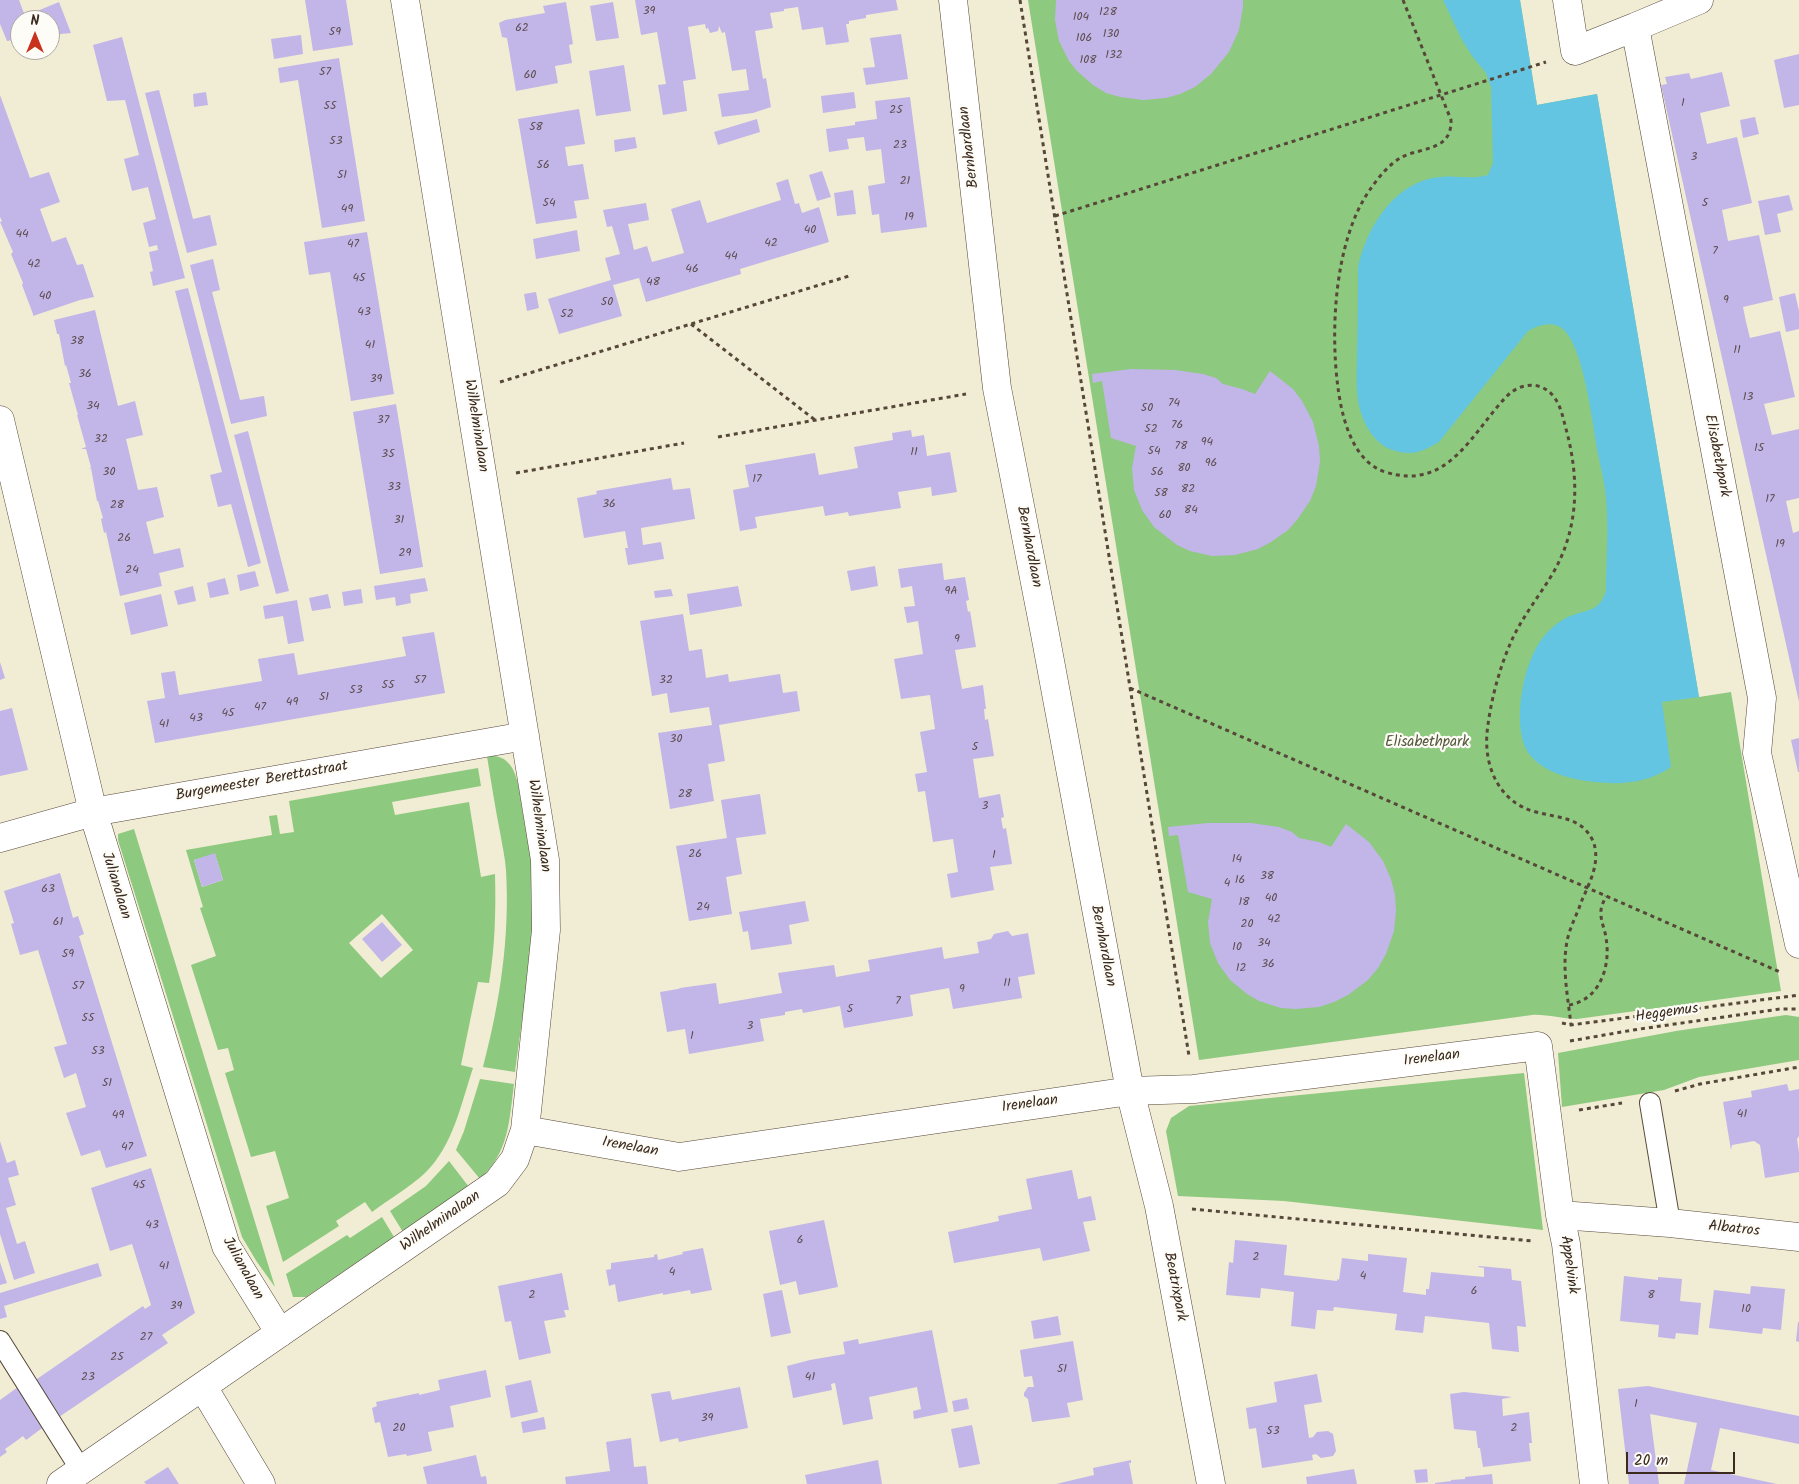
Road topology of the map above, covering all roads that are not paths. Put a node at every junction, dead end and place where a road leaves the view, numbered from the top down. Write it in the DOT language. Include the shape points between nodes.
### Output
graph roads {
  1 [pos="405,0"];
  2 [pos="953,0"];
  3 [pos="1566,0"];
  4 [pos="1699,0"];
  5 [pos="1635,27"];
  6 [pos="0,421"];
  7 [pos="525,736"];
  8 [pos="93,812"];
  9 [pos="0,838"];
  10 [pos="1799,944"];
  11 [pos="1538,1046"];
  12 [pos="1130,1091"];
  13 [pos="1650,1103"];
  14 [pos="525,1130"];
  15 [pos="1560,1215"];
  16 [pos="1670,1223"];
  17 [pos="1799,1237"];
  18 [pos="280,1333"];
  19 [pos="0,1342"];
  20 [pos="204,1386"];
  21 [pos="71,1477"];
  22 [pos="261,1484"];
  23 [pos="1211,1484"];
  24 [pos="1594,1484"];
  1 -- 7 [label="street, Wilhelminalaan"];
  2 -- 12 [label="street, Bernhardlaan" via="997,388"];
  3 -- 5 [label="street" via="1575,52"];
  4 -- 5 [label="street"];
  5 -- 10 [label="street, Elisabethpark" via="1762,698 1757,753"];
  6 -- 8 [label="street, Julianalaan"];
  7 -- 8 [label="street, Burgemeester Berettastraat"];
  7 -- 14 [label="street, Wilhelminalaan" via="545,860 546,930"];
  8 -- 9 [label="street, Burgemeester Berettastraat"];
  8 -- 18 [label="street, Julianalaan" via="226,1246"];
  11 -- 12 [label="street, Irenelaan" via="1194,1088"];
  11 -- 15 [label="street, Appelvink"];
  12 -- 14 [label="street, Irenelaan" via="680,1157"];
  12 -- 23 [label="street, Beatrixpark" via="1159,1206"];
  13 -- 16 [label="lane"];
  14 -- 18 [label="street, Wilhelminalaan" via="514,1159 497,1184"];
  15 -- 16 [label="street, Albatros"];
  15 -- 24 [label="street, Appelvink"];
  16 -- 17 [label="street, Albatros"];
  18 -- 20 [label="street, Wilhelminalaan"];
  19 -- 21 [label="lane"];
  20 -- 21 [label="street, Wilhelminalaan"];
  20 -- 22 [label="street"];
}
